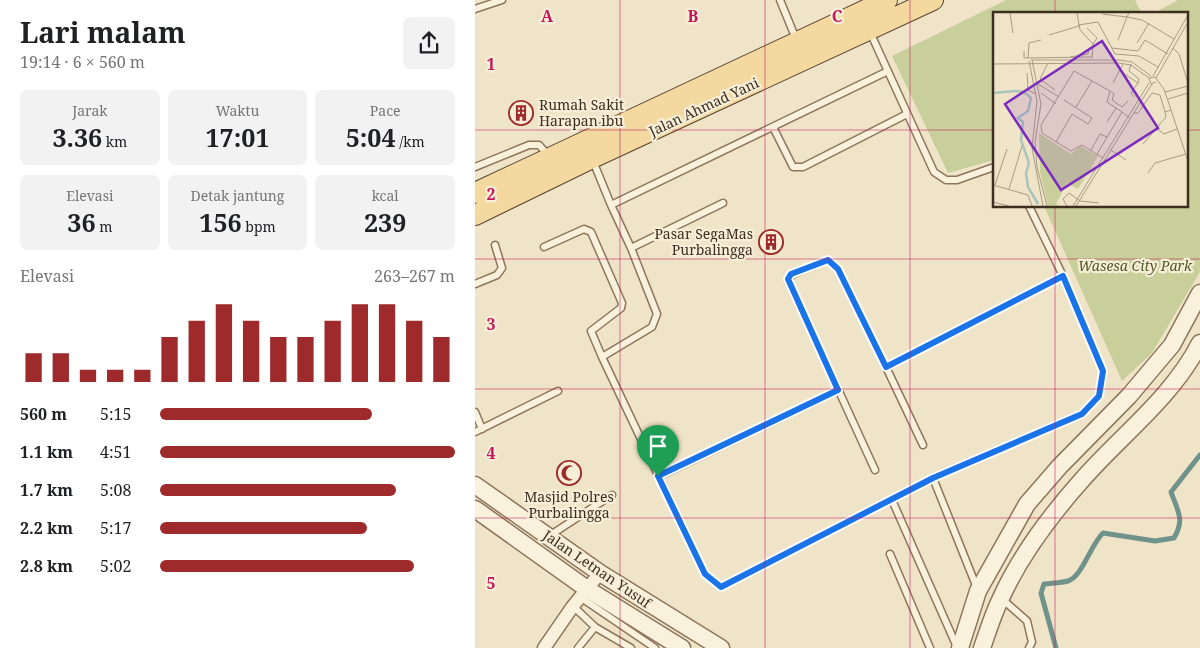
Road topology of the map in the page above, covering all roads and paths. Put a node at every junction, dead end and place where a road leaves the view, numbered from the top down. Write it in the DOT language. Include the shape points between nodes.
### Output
graph roads {
  1 [pos="502,0"];
  2 [pos="780,0"];
  3 [pos="887,0"];
  4 [pos="933,0"];
  5 [pos="489,2"];
  6 [pos="475,9"];
  7 [pos="865,21"];
  8 [pos="798,42"];
  9 [pos="888,71"];
  10 [pos="907,114"];
  11 [pos="773,127"];
  12 [pos="589,150"];
  13 [pos="551,158"];
  14 [pos="475,167"];
  15 [pos="993,167"];
  16 [pos="475,194"];
  17 [pos="723,203"];
  18 [pos="611,206"];
  19 [pos="1030,208"];
  20 [pos="475,215"];
  21 [pos="495,245"];
  22 [pos="543,247"];
  23 [pos="631,248"];
  24 [pos="1063,276"];
  25 [pos="475,284"];
  26 [pos="1200,293"];
  27 [pos="1200,343"];
  28 [pos="602,358"];
  29 [pos="886,367"];
  30 [pos="838,390"];
  31 [pos="558,391"];
  32 [pos="475,412"];
  33 [pos="482,429"];
  34 [pos="475,432"];
  35 [pos="923,445"];
  36 [pos="875,470"];
  37 [pos="658,476"];
  38 [pos="933,478"];
  39 [pos="475,485"];
  40 [pos="611,495"];
  41 [pos="892,500"];
  42 [pos="475,509"];
  43 [pos="548,537"];
  44 [pos="890,554"];
  45 [pos="600,573"];
  46 [pos="978,591"];
  47 [pos="580,597"];
  48 [pos="1001,598"];
  49 [pos="595,627"];
  50 [pos="546,647"];
  51 [pos="578,648"];
  52 [pos="631,648"];
  53 [pos="655,648"];
  54 [pos="682,648"];
  55 [pos="721,648"];
  56 [pos="930,648"];
  57 [pos="958,648"];
  58 [pos="982,648"];
  59 [pos="1029,648"];
  1 -- 5 [label="lane"];
  2 -- 8 [label="lane"];
  3 -- 7 [label="main road, Jalan Ahmad Yani"];
  4 -- 7 [label="main road, Jalan Ahmad Yani"];
  5 -- 6 [label="lane"];
  7 -- 8 [label="main road, Jalan Ahmad Yani"];
  7 -- 9 [label="lane"];
  7 -- 12 [label="main road, Jalan Ahmad Yani"];
  8 -- 12 [label="main road, Jalan Ahmad Yani"];
  9 -- 10 [label="lane"];
  9 -- 11 [label="lane"];
  10 -- 11 [label="lane" via="803,167 793,167"];
  10 -- 15 [label="lane" via="934,172 946,180 957,180"];
  11 -- 18 [label="lane"];
  12 -- 13 [label="main road, Jalan Ahmad Yani"];
  12 -- 18 [label="lane"];
  12 -- 20 [label="main road, Jalan Ahmad Yani"];
  13 -- 14 [label="lane" via="539,145 529,145"];
  13 -- 16 [label="main road, Jalan Ahmad Yani"];
  17 -- 23 [label="lane"];
  18 -- 23 [label="lane"];
  19 -- 24 [label="lane"];
  21 -- 25 [label="lane" via="502,268 497,275"];
  22 -- 28 [label="lane" via="584,229 591,232 621,303 621,308 591,331"];
  23 -- 28 [label="lane" via="657,314 651,327"];
  24 -- 29 [label="lane"];
  24 -- 38 [label="lane" via="1103,371 1099,396 1082,414"];
  26 -- 46 [label="street" via="1172,344 1129,396 1027,504"];
  27 -- 48 [label="street" via="1191,360 1145,416 1081,482 1023,558"];
  28 -- 37 [label="lane"];
  29 -- 30 [label="lane" via="834,264 828,260 791,274 789,282"];
  29 -- 35 [label="lane"];
  30 -- 36 [label="lane"];
  30 -- 37 [label="lane"];
  31 -- 33 [label="lane"];
  32 -- 33 [label="lane"];
  33 -- 34 [label="lane"];
  37 -- 41 [label="lane" via="705,574 721,587"];
  38 -- 41 [label="lane"];
  38 -- 46 [label="lane"];
  39 -- 43 [label="street, Jalan Letnan Yusuf"];
  40 -- 43 [label="lane"];
  41 -- 57 [label="lane"];
  42 -- 47 [label="street, Jalan Letnan Yusuf"];
  43 -- 45 [label="street, Jalan Letnan Yusuf"];
  44 -- 56 [label="lane"];
  45 -- 47 [label="street"];
  45 -- 55 [label="street, Jalan Letnan Yusuf"];
  46 -- 57 [label="street"];
  47 -- 49 [label="lane"];
  47 -- 50 [label="street"];
  47 -- 53 [label="lane"];
  47 -- 54 [label="street, Jalan Letnan Yusuf"];
  48 -- 58 [label="street"];
  48 -- 59 [label="lane" via="1027,621 1032,642"];
  49 -- 51 [label="lane"];
  49 -- 52 [label="lane"];
}
